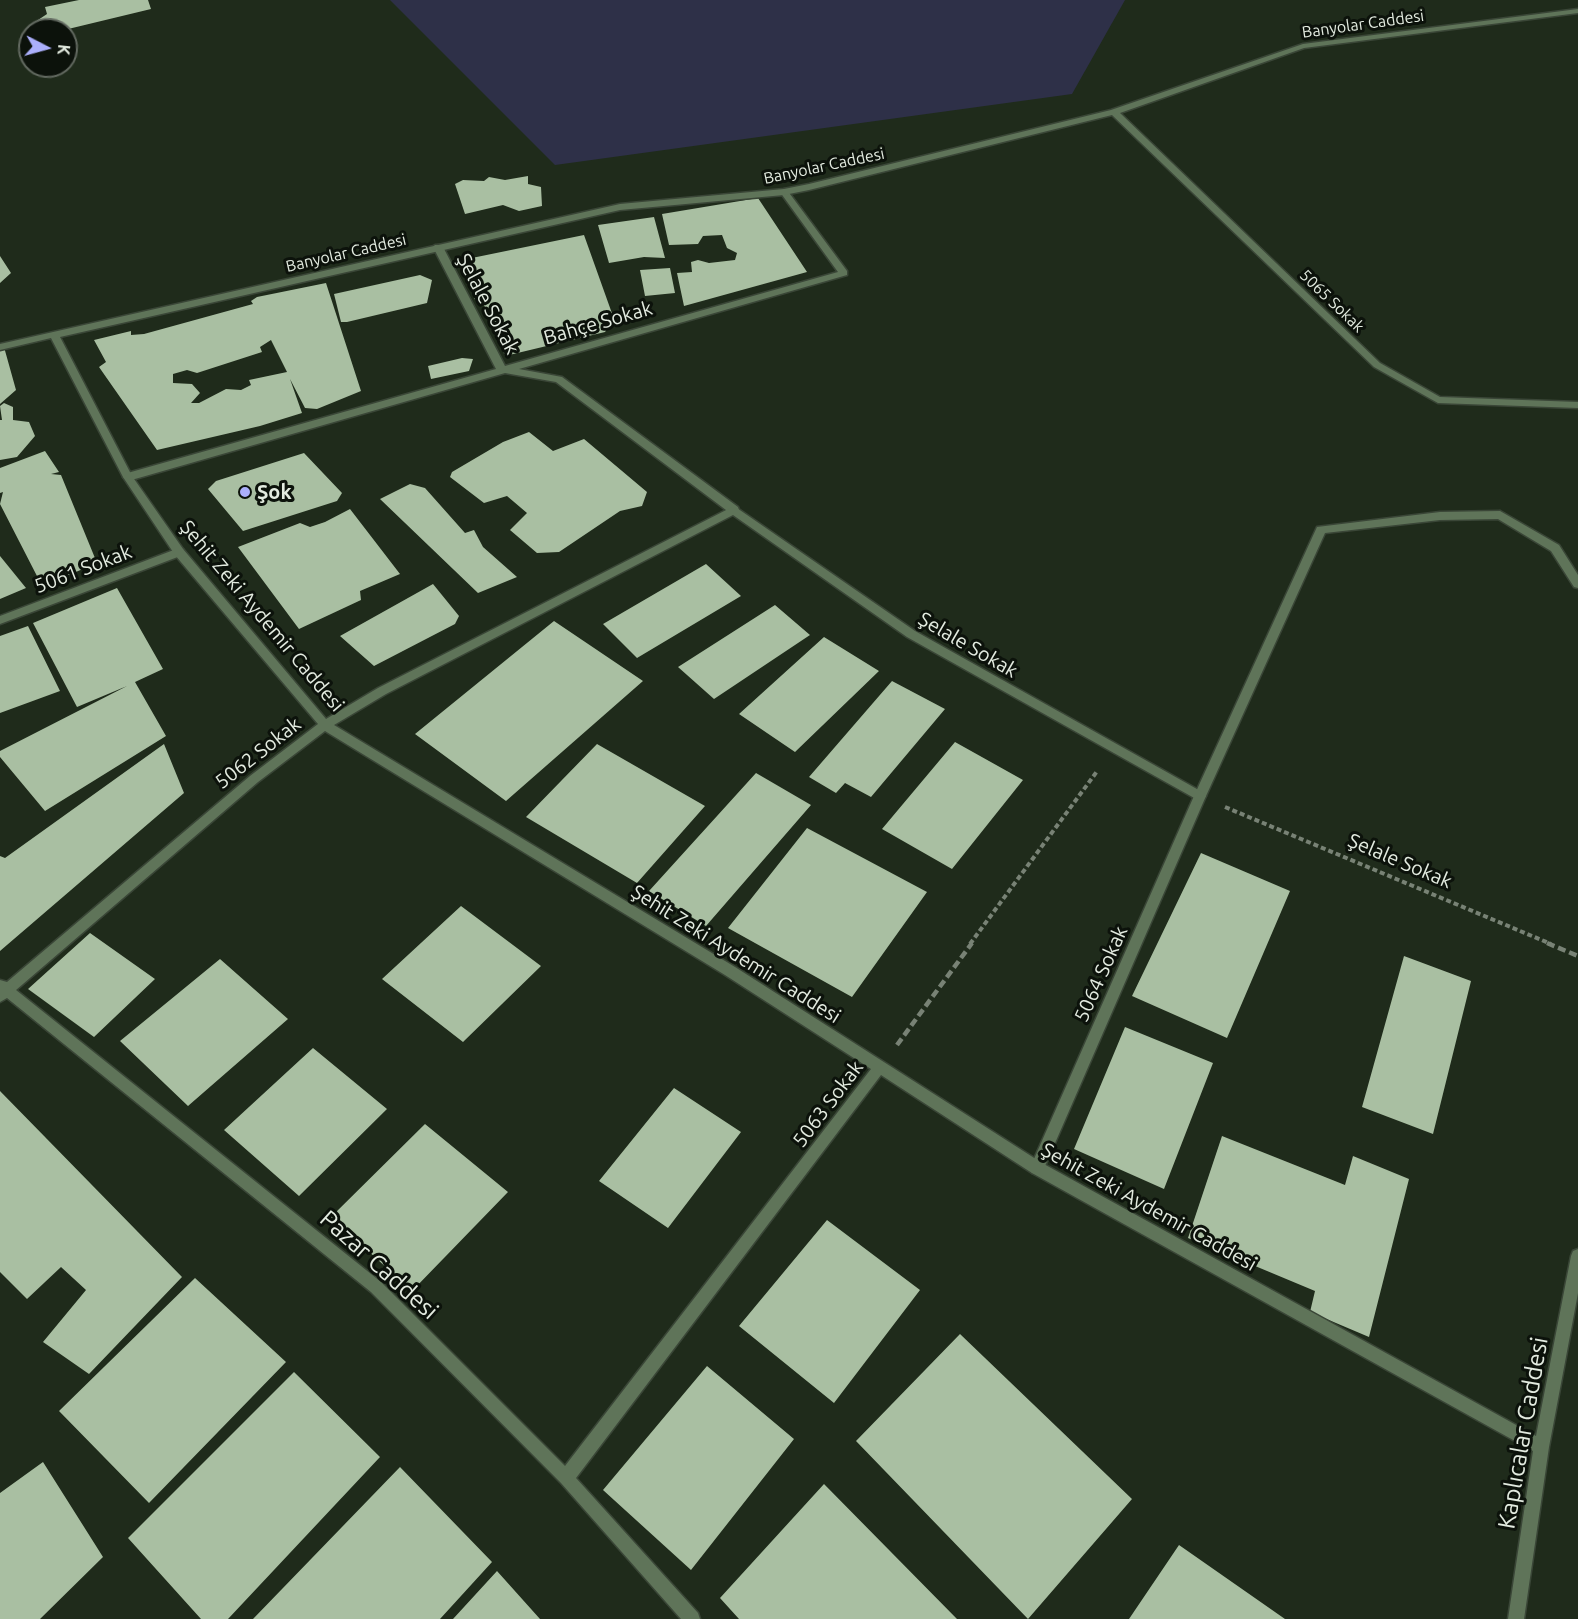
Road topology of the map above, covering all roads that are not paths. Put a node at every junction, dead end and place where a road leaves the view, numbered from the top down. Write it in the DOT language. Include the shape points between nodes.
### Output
graph roads {
  1 [pos="1578,11"];
  2 [pos="1114,112"];
  3 [pos="784,192"];
  4 [pos="438,247"];
  5 [pos="55,336"];
  6 [pos="0,347"];
  7 [pos="501,369"];
  8 [pos="1578,405"];
  9 [pos="128,477"];
  10 [pos="734,510"];
  11 [pos="179,552"];
  12 [pos="1578,584"];
  13 [pos="0,620"];
  14 [pos="325,726"];
  15 [pos="1200,796"];
  16 [pos="2,990"];
  17 [pos="880,1067"];
  18 [pos="1037,1168"];
  19 [pos="1578,1256"];
  20 [pos="1541,1448"];
  21 [pos="566,1478"];
  22 [pos="692,1619"];
  23 [pos="1516,1619"];
  1 -- 2 [label="street, Banyolar Caddesi" via="1303,46"];
  2 -- 3 [label="street, Banyolar Caddesi"];
  2 -- 8 [label="street, 5065 Sokak" via="1377,365 1438,400"];
  3 -- 4 [label="street, Banyolar Caddesi" via="620,207"];
  3 -- 7 [label="street, Bahçe Sokak" via="844,273"];
  4 -- 5 [label="street, Banyolar Caddesi"];
  4 -- 7 [label="street, Şelale Sokak"];
  5 -- 6 [label="street, Banyolar Caddesi"];
  5 -- 9 [label="street, Şehit Zeki Aydemir Caddesi"];
  7 -- 9 [label="street, Bahçe Sokak"];
  7 -- 10 [label="street, Şelale Sokak" via="559,379"];
  9 -- 11 [label="street, Şehit Zeki Aydemir Caddesi"];
  10 -- 14 [label="street, 5062 Sokak" via="382,691"];
  10 -- 15 [label="street, Şelale Sokak" via="911,634"];
  11 -- 13 [label="street, 5061 Sokak"];
  11 -- 14 [label="street, Şehit Zeki Aydemir Caddesi"];
  12 -- 15 [label="street, 5064 Sokak" via="1555,548 1500,515 1440,516 1321,530"];
  14 -- 16 [label="street, 5062 Sokak" via="254,779"];
  14 -- 17 [label="street, Şehit Zeki Aydemir Caddesi" via="730,971"];
  15 -- 18 [label="street, 5064 Sokak"];
  16 -- 21 [label="street, Pazar Caddesi" via="376,1287"];
  17 -- 18 [label="street, Şehit Zeki Aydemir Caddesi"];
  17 -- 21 [label="street, 5063 Sokak"];
  18 -- 20 [label="street, Şehit Zeki Aydemir Caddesi"];
  19 -- 20 [label="street, Kaplıcalar Caddesi"];
  20 -- 23 [label="street, Kaplıcalar Caddesi"];
  21 -- 22 [label="street, Pazar Caddesi"];
}
